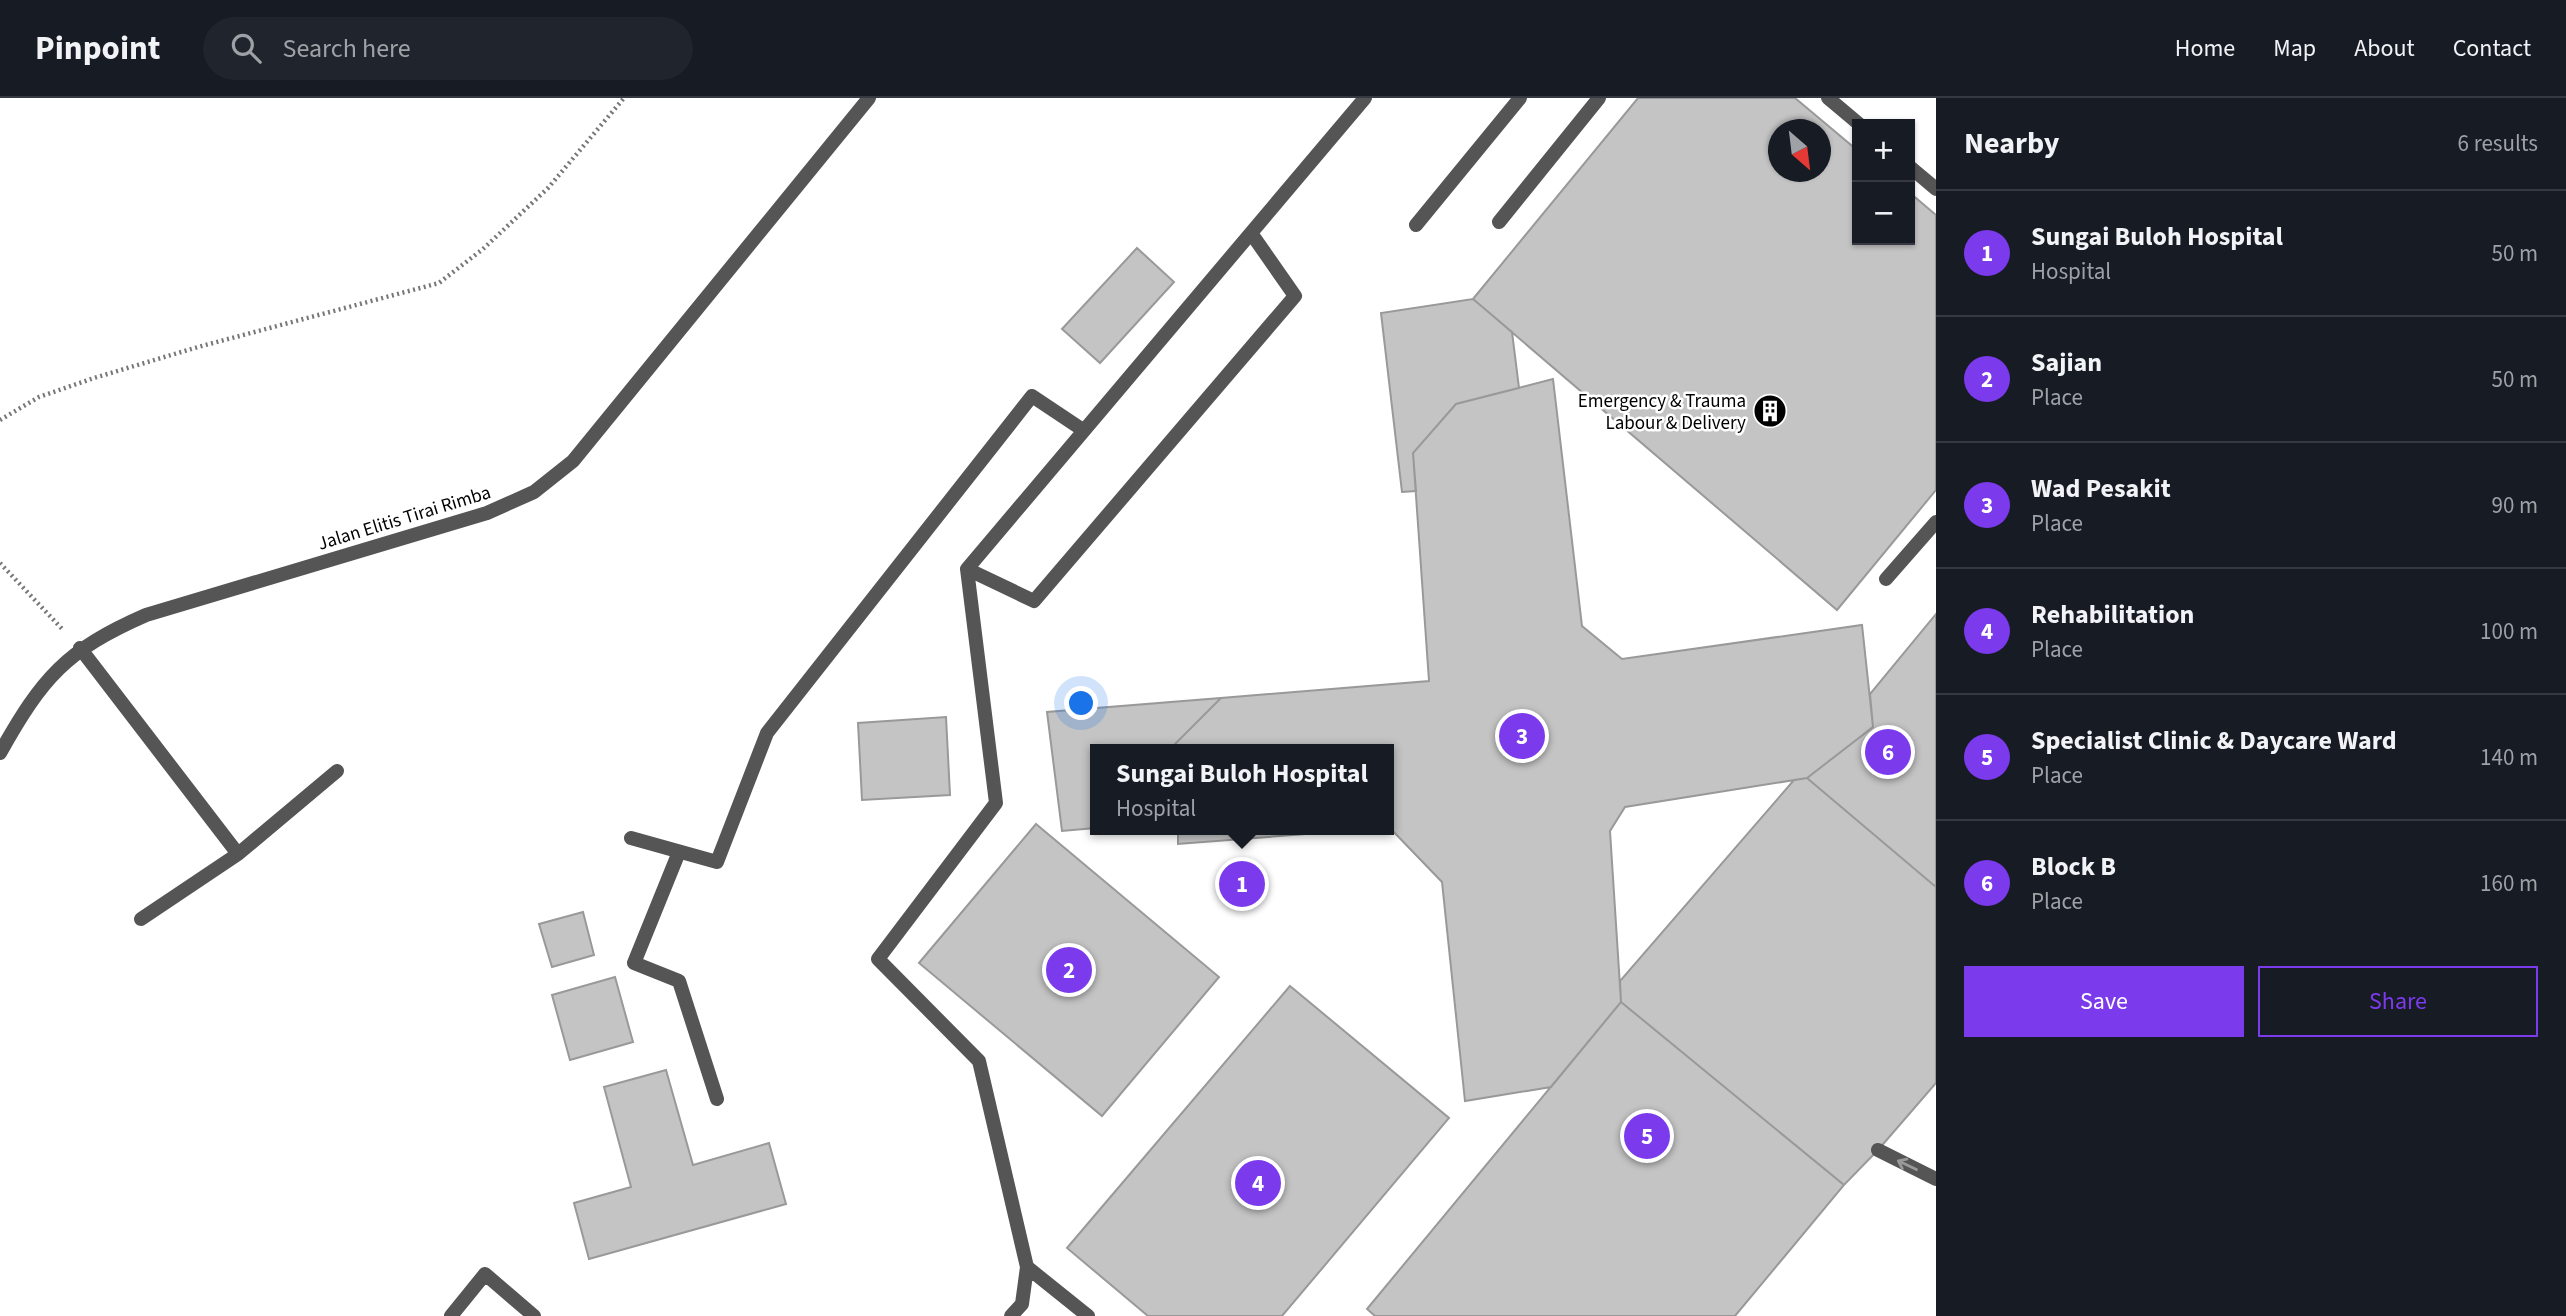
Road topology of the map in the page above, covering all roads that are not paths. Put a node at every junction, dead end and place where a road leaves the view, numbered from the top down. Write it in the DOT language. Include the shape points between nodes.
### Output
graph roads {
  1 [pos="869,98"];
  2 [pos="1365,98"];
  3 [pos="1520,98"];
  4 [pos="1599,98"];
  5 [pos="1828,98"];
  6 [pos="1853,119"];
  7 [pos="1915,171"];
  8 [pos="1936,188"];
  9 [pos="1499,222"];
  10 [pos="1416,225"];
  11 [pos="1251,233"];
  12 [pos="1083,430"];
  13 [pos="1936,522"];
  14 [pos="967,569"];
  15 [pos="1886,579"];
  16 [pos="80,648"];
  17 [pos="0,753"];
  18 [pos="337,771"];
  19 [pos="631,838"];
  20 [pos="679,852"];
  21 [pos="238,854"];
  22 [pos="141,919"];
  23 [pos="717,1099"];
  24 [pos="1878,1150"];
  25 [pos="1936,1179"];
  26 [pos="1027,1266"];
  27 [pos="451,1316"];
  28 [pos="534,1316"];
  29 [pos="1011,1316"];
  30 [pos="1088,1316"];
  1 -- 16 [label="street, Jalan Elitis Tirai Rimba" via="573,461 534,492 487,513 146,615"];
  2 -- 11 [label="street"];
  3 -- 10 [label="street"];
  4 -- 9 [label="street"];
  5 -- 6 [label="street"];
  7 -- 8 [label="street"];
  11 -- 12 [label="street"];
  11 -- 14 [label="street" via="1295,296 1034,601"];
  12 -- 14 [label="street"];
  12 -- 20 [label="street" via="1032,396 767,733 717,862"];
  13 -- 15 [label="street"];
  14 -- 26 [label="street" via="996,803 878,958 979,1061"];
  16 -- 17 [label="street, Jalan Elitis Tirai Rimba" via="30,700"];
  16 -- 21 [label="street"];
  18 -- 21 [label="street"];
  19 -- 20 [label="street"];
  20 -- 23 [label="street" via="634,963 678,981"];
  21 -- 22 [label="street"];
  25 -- 24 [label="street, one-way"];
  26 -- 29 [label="street" via="1022,1304"];
  26 -- 30 [label="street"];
  27 -- 28 [label="street" via="485,1274"];
}
